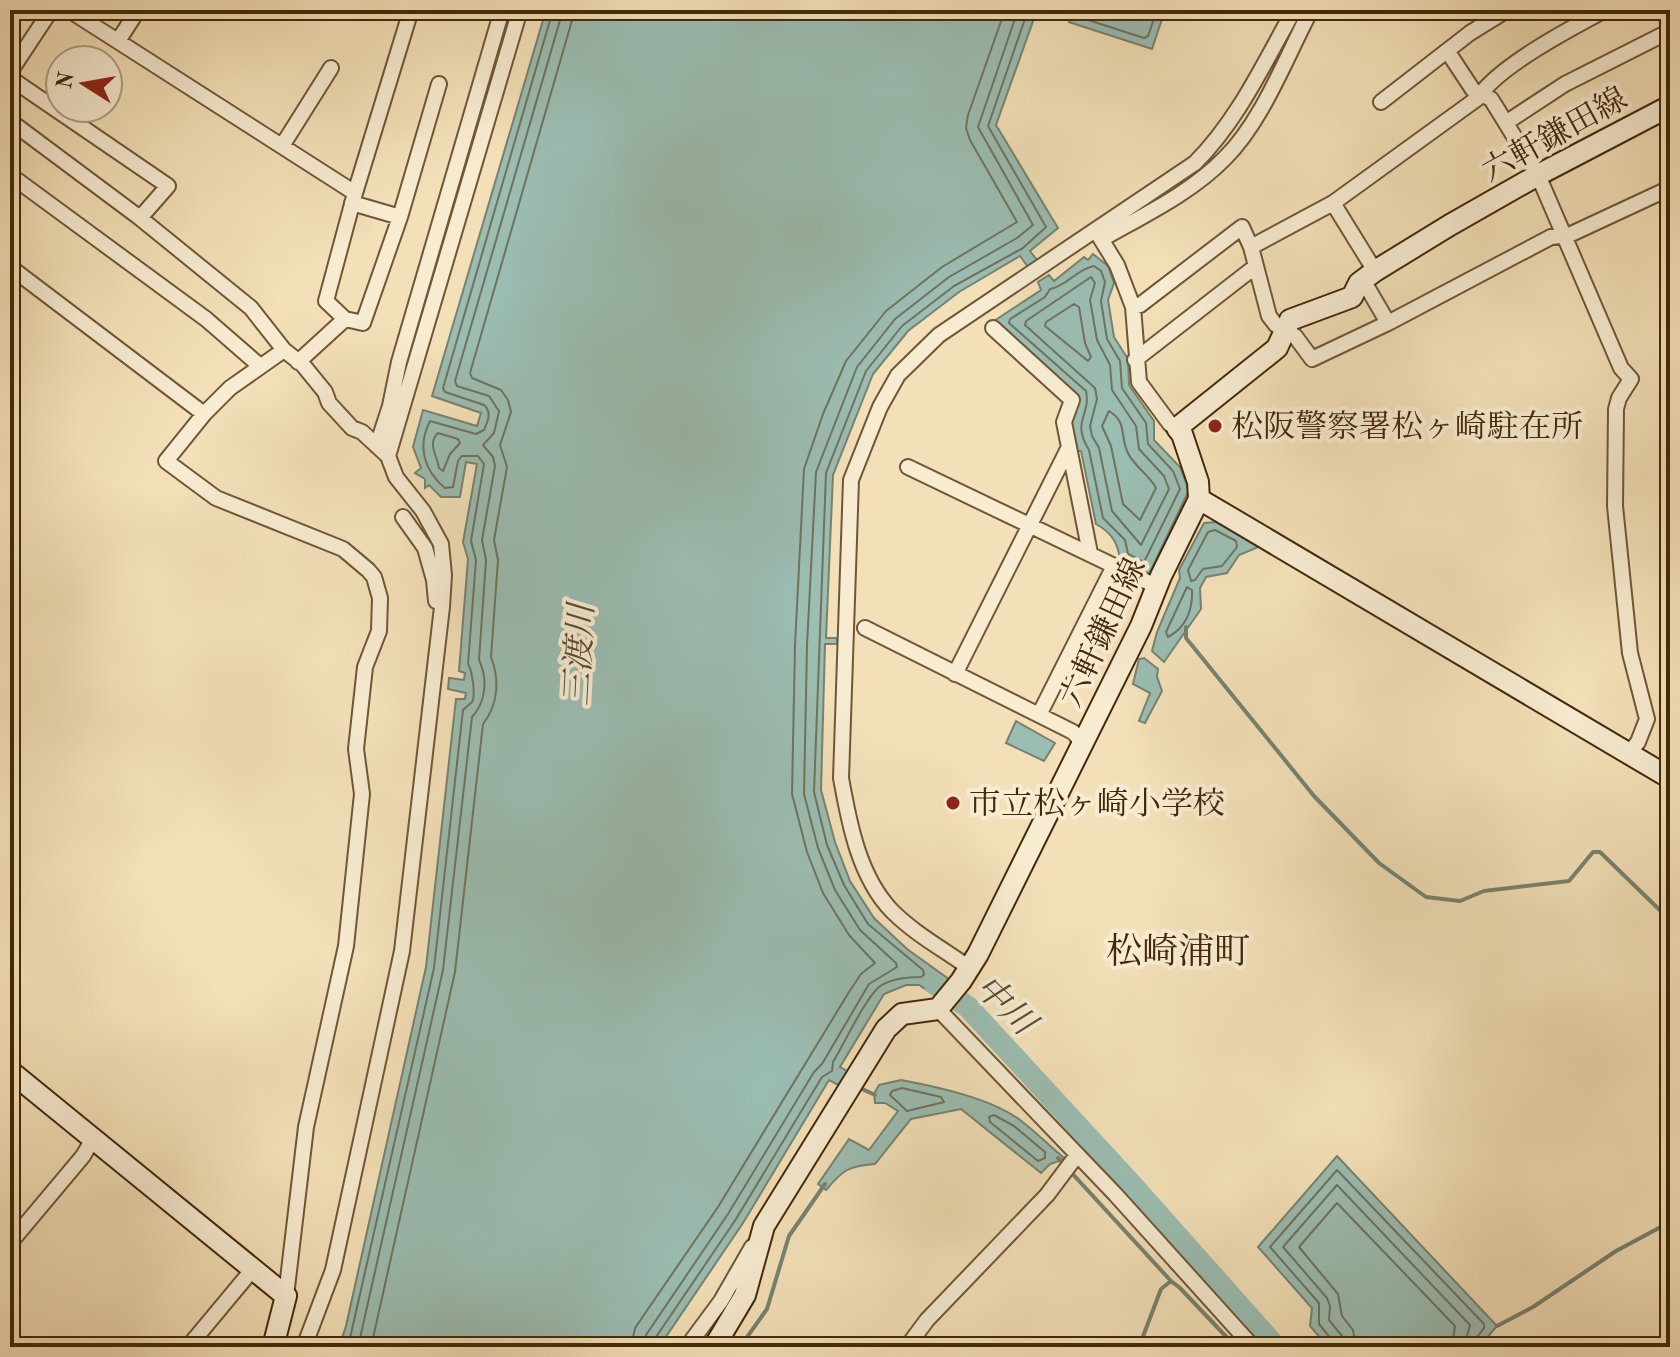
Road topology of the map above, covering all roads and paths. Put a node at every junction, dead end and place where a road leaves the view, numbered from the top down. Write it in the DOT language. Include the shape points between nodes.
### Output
graph roads {
  1 [pos="51,10"];
  2 [pos="69,10"];
  3 [pos="138,10"];
  4 [pos="411,10"];
  5 [pos="502,10"];
  6 [pos="520,10"];
  7 [pos="1294,10"];
  8 [pos="1311,10"];
  9 [pos="1507,10"];
  10 [pos="1605,10"];
  11 [pos="1663,10"];
  12 [pos="1670,26"];
  13 [pos="118,41"];
  14 [pos="1448,52"];
  15 [pos="331,68"];
  16 [pos="10,75"];
  17 [pos="439,84"];
  18 [pos="1481,94"];
  19 [pos="1381,102"];
  20 [pos="1670,106"];
  21 [pos="10,121"];
  22 [pos="1507,122"];
  23 [pos="282,146"];
  24 [pos="10,175"];
  25 [pos="1538,175"];
  26 [pos="1670,188"];
  27 [pos="353,198"];
  28 [pos="1333,203"];
  29 [pos="400,217"];
  30 [pos="140,218"];
  31 [pos="1562,234"];
  32 [pos="1099,235"];
  33 [pos="1251,247"];
  34 [pos="1256,266"];
  35 [pos="10,267"];
  36 [pos="1369,275"];
  37 [pos="1133,307"];
  38 [pos="345,319"];
  39 [pos="1388,323"];
  40 [pos="993,328"];
  41 [pos="1284,331"];
  42 [pos="282,352"];
  43 [pos="1135,360"];
  44 [pos="298,362"];
  45 [pos="260,366"];
  46 [pos="204,414"];
  47 [pos="1177,428"];
  48 [pos="1069,447"];
  49 [pos="383,451"];
  50 [pos="908,467"];
  51 [pos="1195,504"];
  52 [pos="403,517"];
  53 [pos="1030,525"];
  54 [pos="1090,553"];
  55 [pos="1114,566"];
  56 [pos="1159,581"];
  57 [pos="442,607"];
  58 [pos="865,628"];
  59 [pos="955,674"];
  60 [pos="1039,715"];
  61 [pos="1083,743"];
  62 [pos="1629,753"];
  63 [pos="1670,778"];
  64 [pos="965,974"];
  65 [pos="938,1009"];
  66 [pos="10,1071"];
  67 [pos="93,1139"];
  68 [pos="1070,1163"];
  69 [pos="764,1226"];
  70 [pos="10,1243"];
  71 [pos="253,1269"];
  72 [pos="286,1296"];
  73 [pos="188,1347"];
  74 [pos="273,1347"];
  75 [pos="304,1347"];
  76 [pos="687,1347"];
  77 [pos="714,1347"];
  78 [pos="907,1347"];
  79 [pos="1253,1347"];
  1 -- 16 [label="street"];
  2 -- 13 [label="street"];
  3 -- 13 [label="street"];
  4 -- 27 [label="street"];
  5 -- 49 [label="street" via="399,362"];
  6 -- 49 [label="street"];
  7 -- 32 [label="street" via="1217,141"];
  8 -- 32 [label="street" via="1254,119 1225,158 1187,190"];
  9 -- 14 [label="street"];
  10 -- 18 [label="street" via="1515,64"];
  11 -- 12 [label="street"];
  12 -- 22 [label="street" via="1668,32 1565,84"];
  13 -- 23 [label="street"];
  14 -- 18 [label="street"];
  14 -- 19 [label="street"];
  15 -- 23 [label="street"];
  16 -- 30 [label="street" via="168,186"];
  17 -- 29 [label="street"];
  18 -- 22 [label="street"];
  18 -- 28 [label="street"];
  20 -- 25 [label="main road, 六軒鎌田線"];
  21 -- 30 [label="street"];
  22 -- 25 [label="street"];
  23 -- 27 [label="street"];
  24 -- 45 [label="street" via="215,326"];
  25 -- 31 [label="street"];
  25 -- 36 [label="main road, 六軒鎌田線"];
  26 -- 31 [label="street"];
  27 -- 29 [label="street"];
  27 -- 38 [label="street" via="326,301"];
  28 -- 33 [label="street"];
  28 -- 36 [label="street"];
  29 -- 38 [label="street" via="363,323"];
  30 -- 42 [label="street" via="251,308"];
  31 -- 39 [label="street"];
  31 -- 62 [label="street" via="1621,368 1631,379 1616,409 1615,506 1630,653 1647,719"];
  32 -- 37 [label="street"];
  32 -- 64 [label="street" via="939,335 898,375 851,480 841,778 849,820 870,878 886,904"];
  33 -- 34 [label="street"];
  33 -- 37 [label="street" via="1242,227"];
  34 -- 41 [label="street" via="1269,316"];
  34 -- 43 [label="street"];
  35 -- 46 [label="street"];
  36 -- 39 [label="street"];
  36 -- 41 [label="main road, 六軒鎌田線" via="1352,297 1290,320"];
  37 -- 43 [label="street"];
  38 -- 44 [label="street"];
  39 -- 41 [label="street" via="1312,359 1295,336"];
  40 -- 48 [label="street" via="1072,400 1064,422"];
  41 -- 47 [label="main road, 六軒鎌田線" via="1277,348"];
  42 -- 44 [label="street"];
  42 -- 45 [label="street"];
  43 -- 47 [label="street" via="1139,382"];
  44 -- 49 [label="street" via="352,428"];
  45 -- 46 [label="street"];
  46 -- 72 [label="street" via="166,461 228,503 354,556 374,577 380,598 379,631 365,667 357,736 362,794 346,946 306,1127"];
  47 -- 51 [label="main road" via="1198,482"];
  48 -- 53 [label="street"];
  48 -- 54 [label="street"];
  49 -- 57 [label="street" via="441,544"];
  50 -- 53 [label="street"];
  51 -- 56 [label="main road, 六軒鎌田線"];
  51 -- 62 [label="main road"];
  52 -- 57 [label="street" via="425,548 435,600"];
  53 -- 54 [label="street"];
  53 -- 59 [label="street"];
  54 -- 55 [label="street"];
  55 -- 56 [label="street"];
  55 -- 60 [label="street"];
  56 -- 61 [label="main road, 六軒鎌田線"];
  57 -- 75 [label="street" via="402,951 333,1270"];
  58 -- 59 [label="street"];
  59 -- 60 [label="street"];
  60 -- 61 [label="street"];
  61 -- 64 [label="main road, 六軒鎌田線"];
  62 -- 63 [label="main road"];
  64 -- 65 [label="main road, 六軒鎌田線"];
  65 -- 68 [label="street"];
  65 -- 69 [label="main road" via="895,1020"];
  66 -- 67 [label="main road"];
  67 -- 70 [label="street"];
  67 -- 71 [label="main road"];
  68 -- 78 [label="street" via="1047,1195"];
  68 -- 79 [label="street"];
  69 -- 76 [label="street"];
  69 -- 77 [label="main road" via="745,1295"];
  71 -- 72 [label="main road"];
  71 -- 73 [label="street"];
  72 -- 74 [label="main road"];
}
